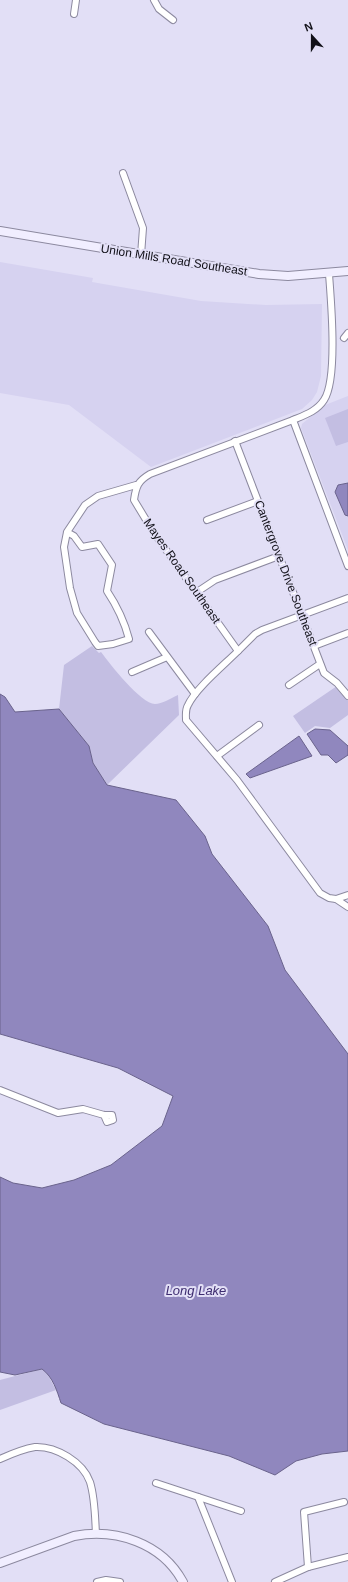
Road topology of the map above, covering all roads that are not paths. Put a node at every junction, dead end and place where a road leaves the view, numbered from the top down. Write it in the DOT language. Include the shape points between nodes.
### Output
graph roads {
  1 [pos="76,0"];
  2 [pos="154,1"];
  3 [pos="74,14"];
  4 [pos="173,20"];
  5 [pos="122,173"];
  6 [pos="0,231"];
  7 [pos="141,255"];
  8 [pos="348,271"];
  9 [pos="329,274"];
  10 [pos="293,420"];
  11 [pos="235,441"];
  12 [pos="136,485"];
  13 [pos="258,501"];
  14 [pos="207,520"];
  15 [pos="67,532"];
  16 [pos="279,556"];
  17 [pos="348,566"];
  18 [pos="197,592"];
  19 [pos="348,598"];
  20 [pos="302,615"];
  21 [pos="149,632"];
  22 [pos="348,633"];
  23 [pos="314,646"];
  24 [pos="238,652"];
  25 [pos="168,657"];
  26 [pos="320,664"];
  27 [pos="132,672"];
  28 [pos="289,685"];
  29 [pos="195,694"];
  30 [pos="348,696"];
  31 [pos="259,725"];
  32 [pos="217,756"];
  33 [pos="348,895"];
  34 [pos="336,899"];
  35 [pos="348,907"];
  36 [pos="0,1090"];
  37 [pos="104,1115"];
  38 [pos="0,1459"];
  39 [pos="156,1483"];
  40 [pos="198,1497"];
  41 [pos="344,1502"];
  42 [pos="241,1511"];
  43 [pos="96,1534"];
  44 [pos="348,1557"];
  45 [pos="0,1563"];
  46 [pos="308,1567"];
  47 [pos="97,1582"];
  48 [pos="120,1582"];
  49 [pos="183,1582"];
  50 [pos="232,1582"];
  51 [pos="275,1582"];
  1 -- 3 [label="street"];
  2 -- 4 [label="street" via="159,9"];
  5 -- 7 [label="street" via="143,228"];
  6 -- 7 [label="street, Union Mills Road Southeast"];
  7 -- 9 [label="street, Union Mills Road Southeast" via="259,274"];
  8 -- 9 [label="street, Union Mills Road Southeast"];
  9 -- 10 [label="street" via="332,337 329,389 319,406"];
  10 -- 11 [label="street"];
  10 -- 17 [label="street"];
  11 -- 12 [label="street" via="150,474"];
  11 -- 13 [label="street, Cantergrove Drive Southeast"];
  12 -- 15 [label="street" via="98,496 85,505"];
  12 -- 18 [label="street, Mayes Road Southeast" via="136,505"];
  13 -- 14 [label="street"];
  13 -- 16 [label="street, Cantergrove Drive Southeast"];
  15 -- 15 [label="street" via="64,547 70,588 77,613 98,646 129,639 124,621 106,591 112,565 98,544 82,547 74,536"];
  16 -- 18 [label="street" via="215,580"];
  16 -- 20 [label="street, Cantergrove Drive Southeast"];
  18 -- 24 [label="street, Mayes Road Southeast"];
  19 -- 20 [label="street"];
  20 -- 23 [label="street, Cantergrove Drive Southeast"];
  20 -- 24 [label="street" via="255,634"];
  21 -- 25 [label="street"];
  22 -- 23 [label="street"];
  23 -- 26 [label="street, Cantergrove Drive Southeast"];
  24 -- 29 [label="street"];
  25 -- 27 [label="street"];
  25 -- 29 [label="street"];
  26 -- 28 [label="street"];
  26 -- 30 [label="street, Cantergrove Drive Southeast" via="324,673"];
  29 -- 32 [label="street" via="185,712 186,720"];
  31 -- 32 [label="street"];
  32 -- 34 [label="street" via="314,886 320,893"];
  33 -- 34 [label="street"];
  34 -- 35 [label="street"];
  36 -- 37 [label="street" via="58,1113 83,1108"];
  38 -- 43 [label="street" via="26,1449 43,1447 79,1465 89,1481"];
  39 -- 40 [label="street"];
  40 -- 42 [label="street"];
  40 -- 50 [label="street"];
  41 -- 46 [label="street" via="304,1512"];
  43 -- 45 [label="street" via="61,1540"];
  43 -- 49 [label="street" via="121,1536 144,1544 165,1559"];
  44 -- 46 [label="street"];
  46 -- 51 [label="street"];
  47 -- 48 [label="street"];
}
